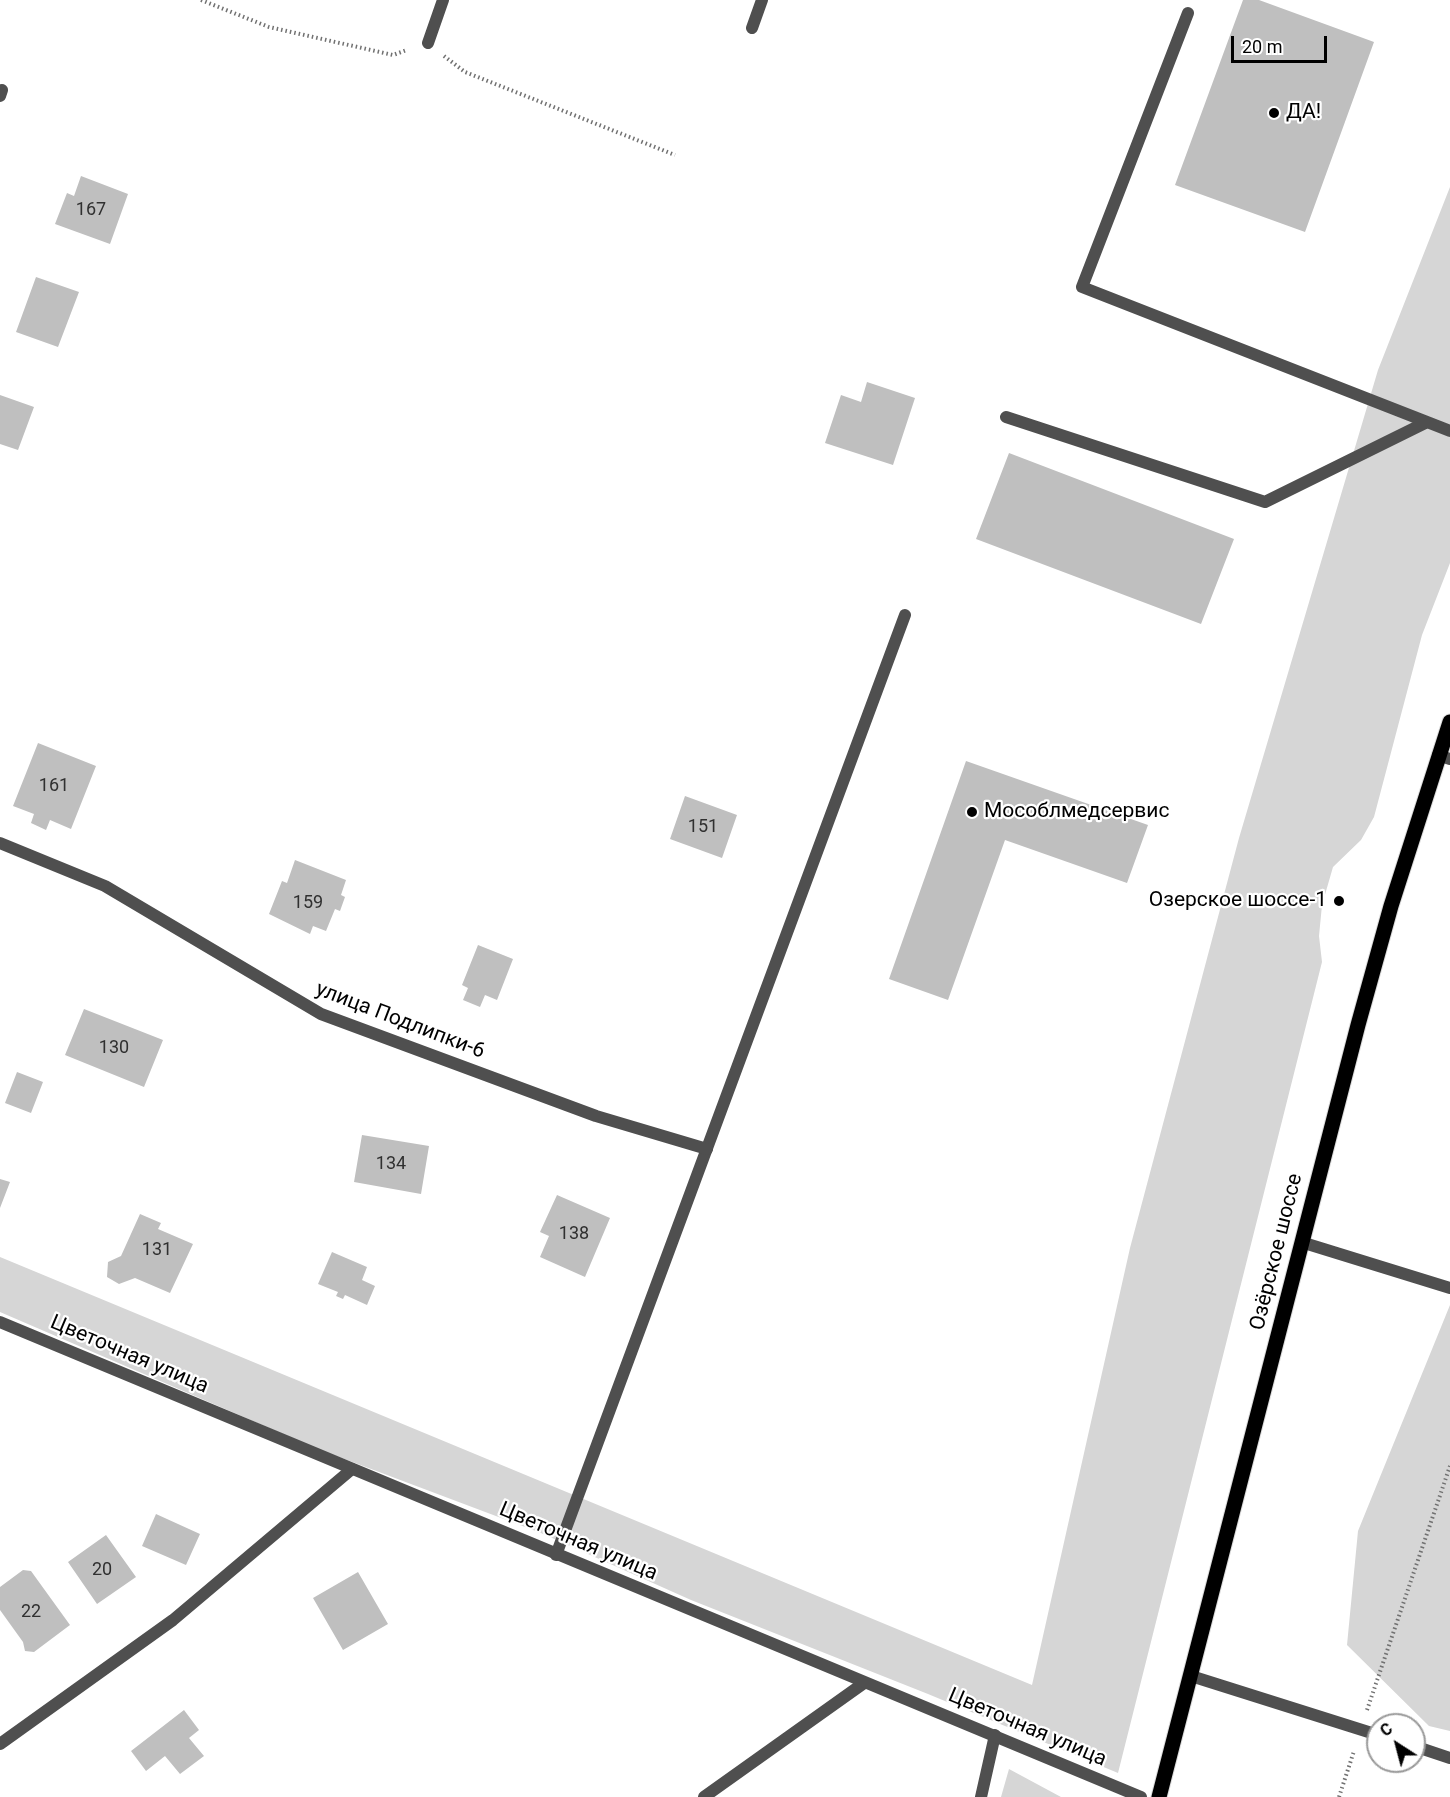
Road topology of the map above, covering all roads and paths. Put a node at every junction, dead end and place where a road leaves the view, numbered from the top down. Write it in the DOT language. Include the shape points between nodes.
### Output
graph roads {
  1 [pos="201,0"];
  2 [pos="443,0"];
  3 [pos="762,0"];
  4 [pos="1188,14"];
  5 [pos="752,28"];
  6 [pos="428,43"];
  7 [pos="675,154"];
  8 [pos="1006,417"];
  9 [pos="1427,422"];
  10 [pos="1450,431"];
  11 [pos="905,615"];
  12 [pos="1450,722"];
  13 [pos="1444,757"];
  14 [pos="0,843"];
  15 [pos="707,1149"];
  16 [pos="1301,1242"];
  17 [pos="1450,1288"];
  18 [pos="0,1322"];
  19 [pos="1450,1466"];
  20 [pos="352,1469"];
  21 [pos="556,1555"];
  22 [pos="1191,1676"];
  23 [pos="864,1683"];
  24 [pos="1361,1729"];
  25 [pos="1366,1731"];
  26 [pos="995,1735"];
  27 [pos="0,1744"];
  28 [pos="1426,1750"];
  29 [pos="1450,1758"];
  30 [pos="704,1797"];
  31 [pos="981,1797"];
  32 [pos="1141,1797"];
  33 [pos="1159,1797"];
  34 [pos="1339,1797"];
  1 -- 6 [label="path" via="269,27 393,55"];
  2 -- 6 [label="street"];
  3 -- 5 [label="street"];
  4 -- 9 [label="street" via="1082,287"];
  6 -- 7 [label="path" via="465,72"];
  8 -- 9 [label="street" via="1265,502"];
  9 -- 10 [label="street"];
  11 -- 15 [label="street"];
  12 -- 13 [label="main road, Озёрское шоссе"];
  13 -- 16 [label="main road, Озёрское шоссе" via="1391,906"];
  14 -- 15 [label="street, улица Подлипки-6" via="105,886 321,1014 596,1116"];
  15 -- 21 [label="street"];
  16 -- 17 [label="street"];
  16 -- 22 [label="main road, Озёрское шоссе"];
  18 -- 20 [label="street, Цветочная улица"];
  19 -- 24 [label="path"];
  20 -- 21 [label="street, Цветочная улица"];
  20 -- 27 [label="street" via="173,1620"];
  21 -- 23 [label="street, Цветочная улица"];
  22 -- 24 [label="street"];
  22 -- 33 [label="main road, Озёрское шоссе"];
  23 -- 26 [label="street, Цветочная улица"];
  23 -- 30 [label="street"];
  24 -- 25 [label="street"];
  24 -- 34 [label="path"];
  26 -- 31 [label="street"];
  26 -- 32 [label="street, Цветочная улица"];
  28 -- 29 [label="street"];
}
